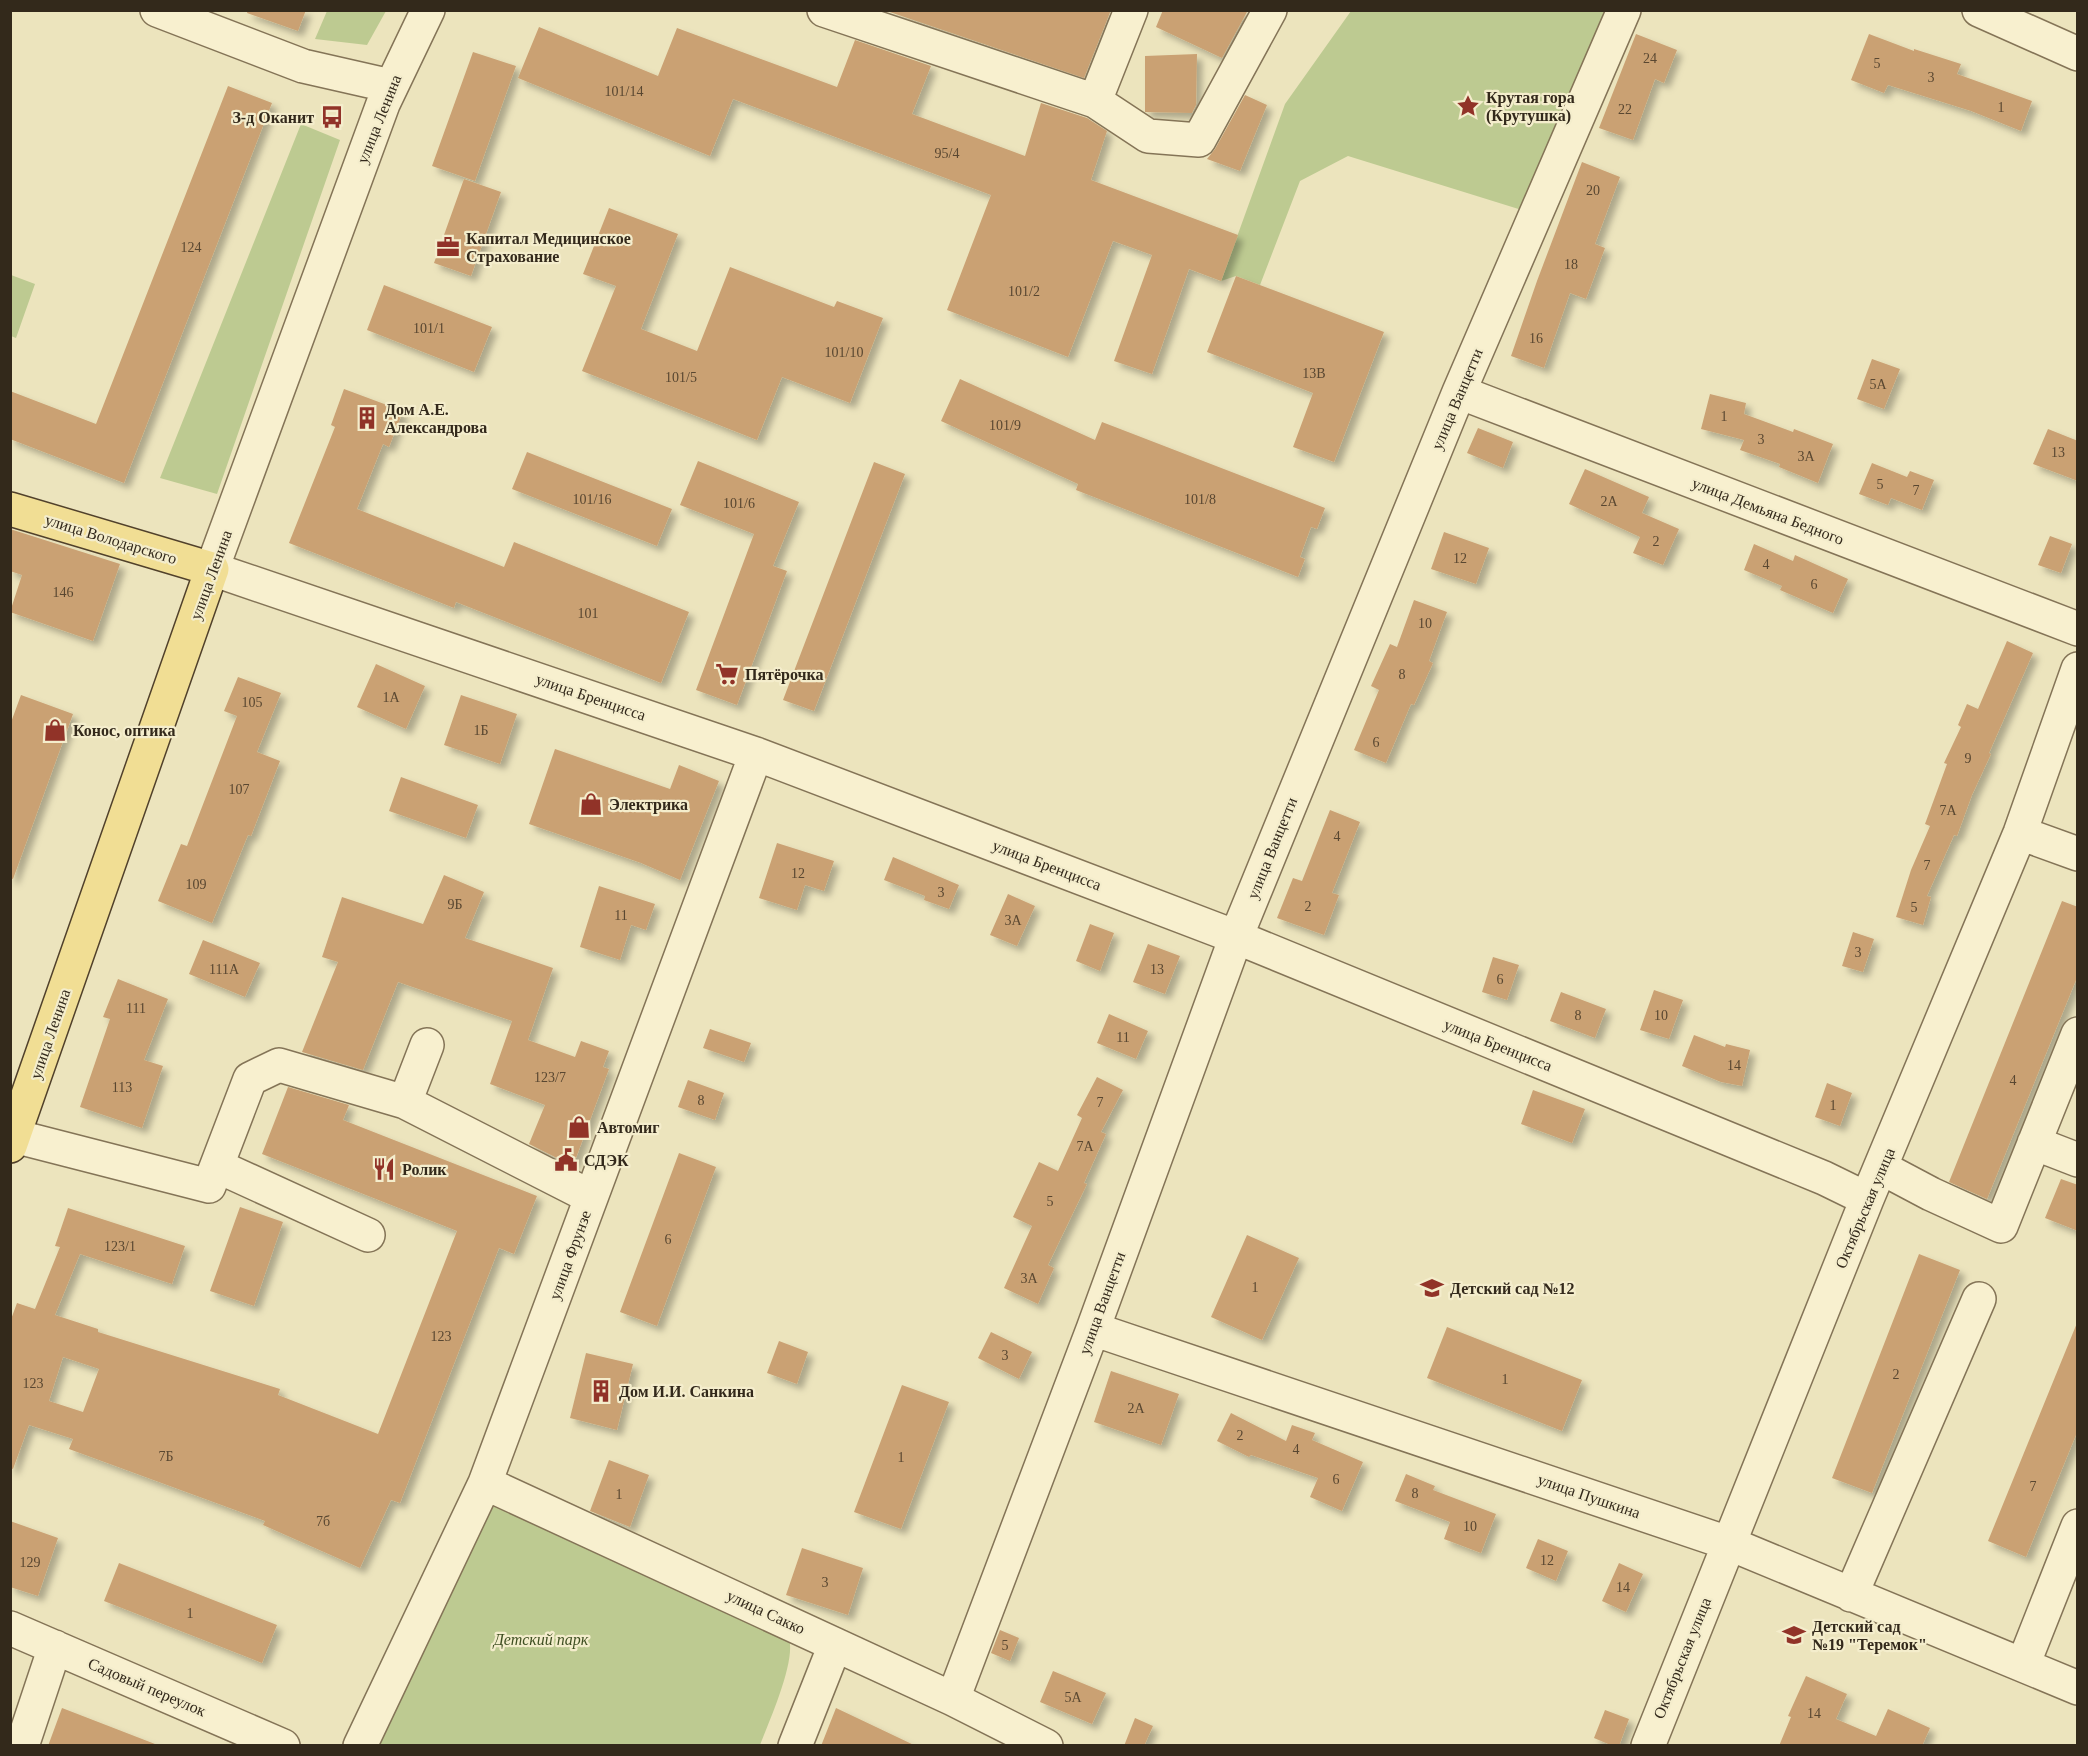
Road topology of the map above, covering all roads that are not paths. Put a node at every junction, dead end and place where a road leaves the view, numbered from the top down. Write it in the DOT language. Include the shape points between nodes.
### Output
graph roads {
  1 [pos="157,10"];
  2 [pos="428,10"];
  3 [pos="824,10"];
  4 [pos="1131,10"];
  5 [pos="1270,10"];
  6 [pos="1624,10"];
  7 [pos="1992,13"];
  8 [pos="2078,54"];
  9 [pos="391,86"];
  10 [pos="1095,101"];
  11 [pos="1459,392"];
  12 [pos="10,509"];
  13 [pos="212,569"];
  14 [pos="2078,629"];
  15 [pos="2078,669"];
  16 [pos="756,754"];
  17 [pos="2020,833"];
  18 [pos="2078,854"];
  19 [pos="1236,937"];
  20 [pos="2078,1034"];
  21 [pos="427,1045"];
  22 [pos="405,1102"];
  23 [pos="12,1141"];
  24 [pos="2034,1143"];
  25 [pos="2078,1160"];
  26 [pos="217,1166"];
  27 [pos="1882,1168"];
  28 [pos="591,1197"];
  29 [pos="1867,1199"];
  30 [pos="368,1235"];
  31 [pos="1979,1299"];
  32 [pos="1093,1329"];
  33 [pos="485,1483"];
  34 [pos="2078,1526"];
  35 [pos="1728,1543"];
  36 [pos="1851,1595"];
  37 [pos="10,1628"];
  38 [pos="835,1645"];
  39 [pos="55,1647"];
  40 [pos="2023,1665"];
  41 [pos="2078,1688"];
  42 [pos="952,1699"];
  43 [pos="22,1746"];
  44 [pos="283,1746"];
  45 [pos="360,1746"];
  46 [pos="795,1746"];
  47 [pos="1046,1746"];
  48 [pos="1648,1746"];
  1 -- 9 [label="street" via="303,66"];
  2 -- 9 [label="street, улица Ленина"];
  3 -- 10 [label="street"];
  4 -- 10 [label="street"];
  5 -- 10 [label="street" via="1199,140 1148,136"];
  6 -- 11 [label="street, улица Ванцетти"];
  7 -- 8 [label="street"];
  9 -- 13 [label="street, улица Ленина"];
  11 -- 14 [label="street, улица Демьяна Бедного"];
  11 -- 19 [label="street, улица Ванцетти"];
  12 -- 13 [label="main road, улица Володарского"];
  13 -- 16 [label="street, улица Бренцисса"];
  13 -- 23 [label="main road, улица Ленина"];
  15 -- 17 [label="street, Октябрьская улица"];
  16 -- 19 [label="street, улица Бренцисса"];
  16 -- 28 [label="street, улица Фрунзе"];
  17 -- 18 [label="street"];
  17 -- 27 [label="street, Октябрьская улица"];
  19 -- 29 [label="street, улица Бренцисса"];
  19 -- 32 [label="street, улица Ванцетти"];
  20 -- 24 [label="street"];
  21 -- 22 [label="street"];
  22 -- 26 [label="street" via="279,1065 250,1079"];
  22 -- 28 [label="street"];
  23 -- 26 [label="street" via="209,1186"];
  24 -- 25 [label="street"];
  24 -- 27 [label="street" via="2001,1226"];
  26 -- 30 [label="street"];
  27 -- 29 [label="street, Октябрьская улица"];
  28 -- 33 [label="street, улица Фрунзе"];
  29 -- 35 [label="street, Октябрьская улица"];
  31 -- 36 [label="street"];
  32 -- 35 [label="street, улица Пушкина"];
  32 -- 42 [label="street, улица Ванцетти"];
  33 -- 38 [label="street, улица Сакко"];
  33 -- 45 [label="street, улица Фрунзе"];
  34 -- 40 [label="street"];
  35 -- 36 [label="street, улица Пушкина"];
  35 -- 48 [label="street, Октябрьская улица"];
  36 -- 40 [label="street, улица Пушкина"];
  37 -- 39 [label="street, Садовый переулок"];
  38 -- 42 [label="street, улица Сакко"];
  38 -- 46 [label="street"];
  39 -- 43 [label="street"];
  39 -- 44 [label="street, Садовый переулок"];
  40 -- 41 [label="street, улица Пушкина"];
  42 -- 47 [label="street, улица Сакко"];
}
